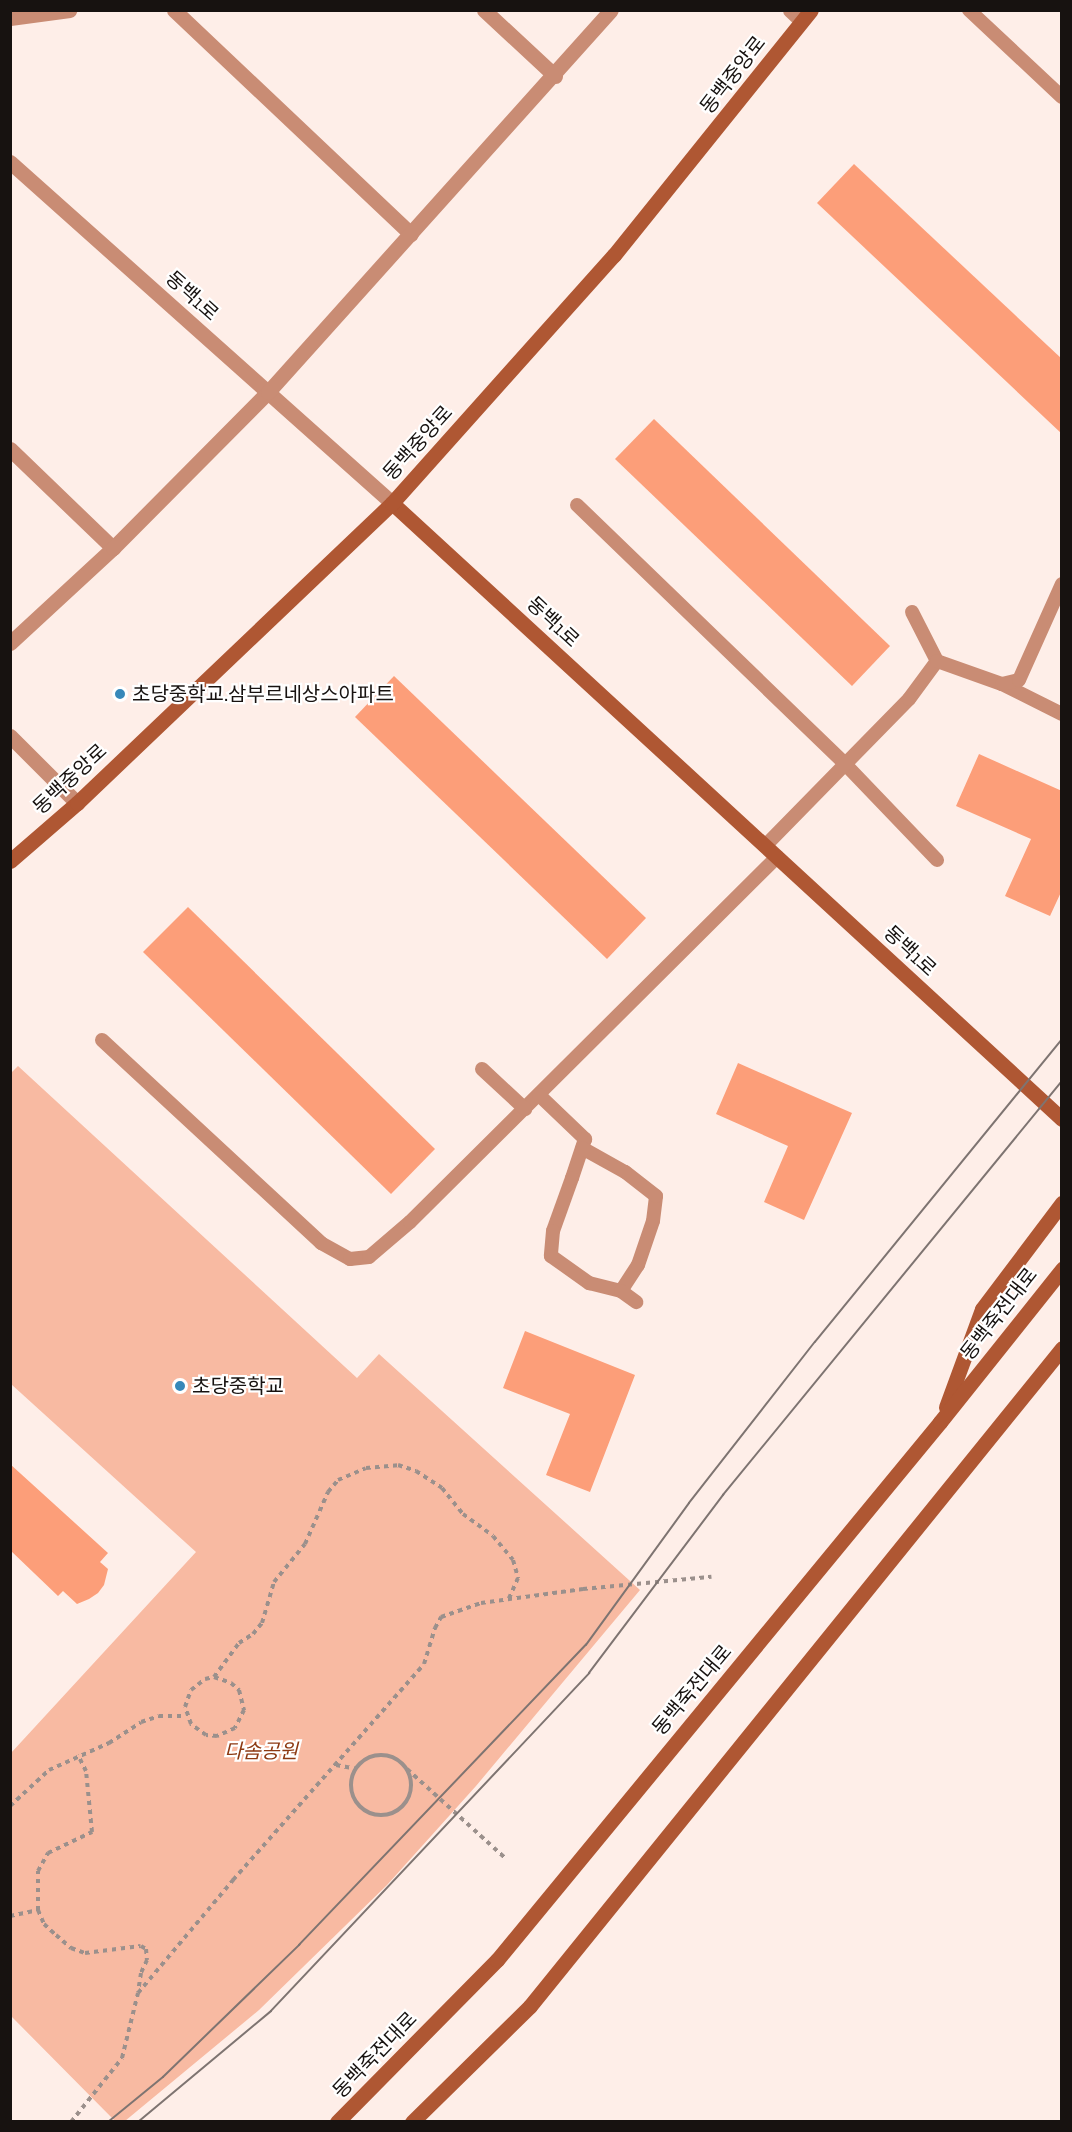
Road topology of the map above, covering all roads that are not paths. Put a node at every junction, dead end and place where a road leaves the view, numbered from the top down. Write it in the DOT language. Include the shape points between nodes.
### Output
graph roads {
  1 [pos="69,10"];
  2 [pos="174,10"];
  3 [pos="484,10"];
  4 [pos="611,10"];
  5 [pos="790,10"];
  6 [pos="969,10"];
  7 [pos="806,16"];
  8 [pos="10,18"];
  9 [pos="555,76"];
  10 [pos="1062,97"];
  11 [pos="10,162"];
  12 [pos="411,234"];
  13 [pos="268,392"];
  14 [pos="10,449"];
  15 [pos="392,503"];
  16 [pos="577,505"];
  17 [pos="113,548"];
  18 [pos="1062,584"];
  19 [pos="912,612"];
  20 [pos="10,643"];
  21 [pos="937,661"];
  22 [pos="1002,684"];
  23 [pos="1062,714"];
  24 [pos="10,736"];
  25 [pos="845,764"];
  26 [pos="76,803"];
  27 [pos="765,846"];
  28 [pos="777,857"];
  29 [pos="937,860"];
  30 [pos="10,861"];
  31 [pos="102,1040"];
  32 [pos="483,1069"];
  33 [pos="539,1095"];
  34 [pos="525,1109"];
  35 [pos="1062,1119"];
  36 [pos="582,1148"];
  37 [pos="1062,1203"];
  38 [pos="1062,1269"];
  39 [pos="621,1291"];
  40 [pos="636,1302"];
  41 [pos="1062,1348"];
  42 [pos="940,1422"];
  43 [pos="337,2121"];
  44 [pos="412,2121"];
  1 -- 8 [label="street"];
  2 -- 12 [label="street"];
  3 -- 9 [label="street"];
  4 -- 9 [label="street"];
  5 -- 7 [label="street"];
  6 -- 10 [label="lane"];
  7 -- 15 [label="main road, 동백중앙로" via="614,255"];
  9 -- 12 [label="street"];
  11 -- 13 [label="street, 동백1로"];
  12 -- 13 [label="street"];
  13 -- 15 [label="street, 동백1로"];
  13 -- 17 [label="street"];
  14 -- 17 [label="street"];
  15 -- 26 [label="main road, 동백중앙로"];
  15 -- 27 [label="main road, 동백1로"];
  16 -- 25 [label="lane"];
  17 -- 20 [label="street"];
  18 -- 22 [label="lane" via="1019,680"];
  19 -- 21 [label="lane"];
  21 -- 22 [label="lane"];
  21 -- 25 [label="lane" via="909,699"];
  22 -- 23 [label="lane"];
  24 -- 26 [label="street"];
  25 -- 27 [label="lane"];
  25 -- 29 [label="lane"];
  26 -- 30 [label="main road, 동백중앙로"];
  27 -- 28 [label="main road, 동백1로"];
  28 -- 33 [label="lane"];
  28 -- 35 [label="main road, 동백1로"];
  31 -- 34 [label="lane" via="321,1243 350,1259 369,1257 410,1222"];
  32 -- 34 [label="lane"];
  33 -- 34 [label="lane"];
  33 -- 36 [label="lane" via="585,1138"];
  36 -- 39 [label="lane" via="625,1172 656,1196 653,1221 638,1265"];
  36 -- 39 [label="lane" via="553,1232 551,1257 589,1282"];
  37 -- 42 [label="main road" via="982,1309"];
  38 -- 42 [label="main road, 동백죽전대로"];
  39 -- 40 [label="lane"];
  41 -- 44 [label="main road" via="530,2006"];
  42 -- 43 [label="main road, 동백죽전대로" via="497,1960"];
}
